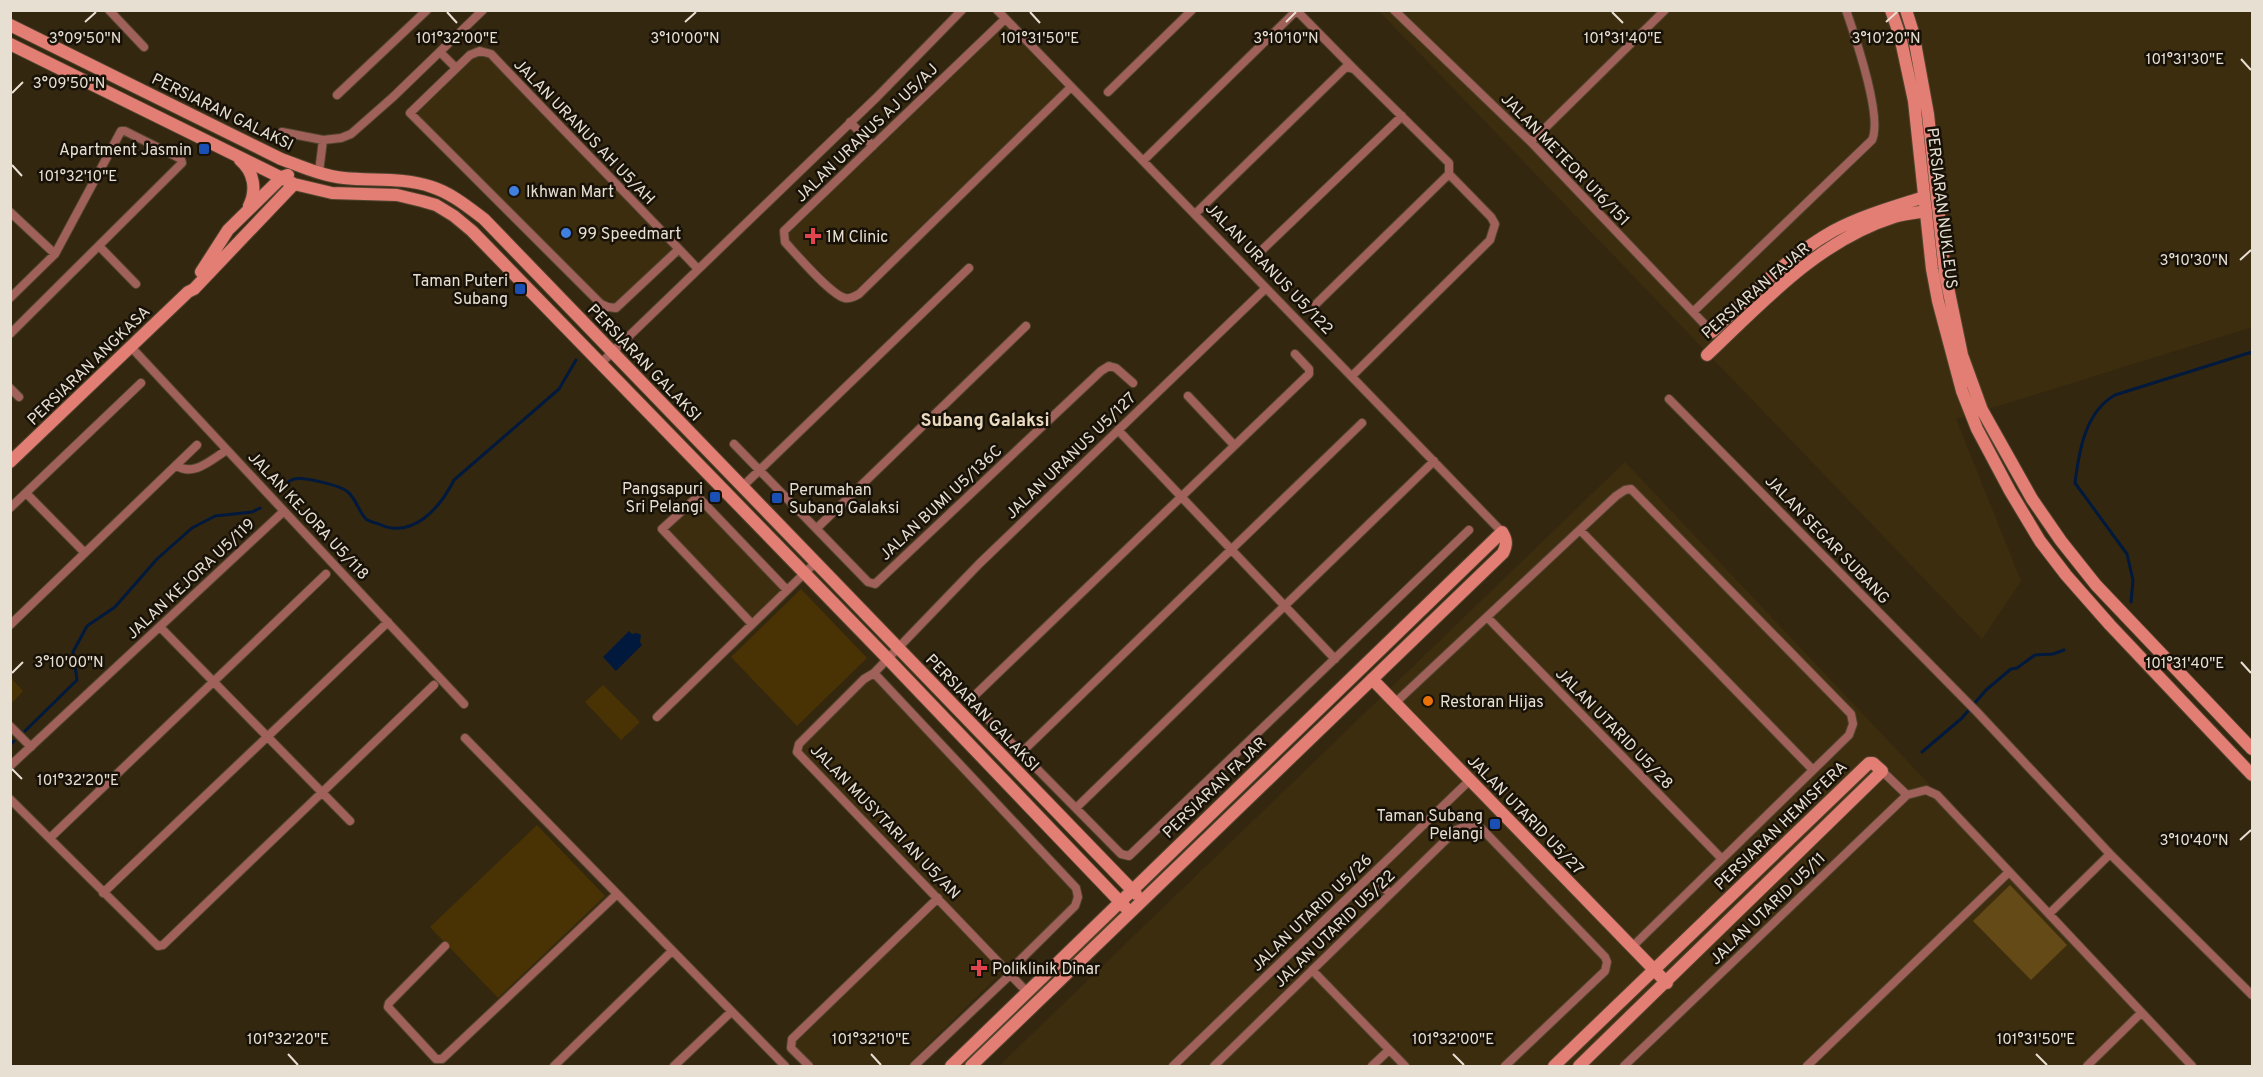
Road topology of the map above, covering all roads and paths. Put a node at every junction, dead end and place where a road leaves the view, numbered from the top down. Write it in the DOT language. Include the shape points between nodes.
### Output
graph roads {
  1 [pos="109,10"];
  2 [pos="428,10"];
  3 [pos="483,10"];
  4 [pos="962,10"];
  5 [pos="997,10"];
  6 [pos="1192,10"];
  7 [pos="1394,10"];
  8 [pos="1665,10"];
  9 [pos="1846,10"];
  10 [pos="1891,10"];
  11 [pos="1906,10"];
  12 [pos="1296,11"];
  13 [pos="1005,19"];
  14 [pos="10,25"];
  15 [pos="10,44"];
  16 [pos="144,47"];
  17 [pos="440,52"];
  18 [pos="456,68"];
  19 [pos="1350,68"];
  20 [pos="1071,87"];
  21 [pos="1108,92"];
  22 [pos="337,95"];
  23 [pos="1402,116"];
  24 [pos="850,122"];
  25 [pos="282,132"];
  26 [pos="323,140"];
  27 [pos="1531,142"];
  28 [pos="248,143"];
  29 [pos="873,146"];
  30 [pos="237,157"];
  31 [pos="1143,161"];
  32 [pos="318,172"];
  33 [pos="1449,174"];
  34 [pos="342,178"];
  35 [pos="289,179"];
  36 [pos="1924,197"];
  37 [pos="247,210"];
  38 [pos="1926,211"];
  39 [pos="10,212"];
  40 [pos="1195,214"];
  41 [pos="99,246"];
  42 [pos="679,249"];
  43 [pos="1261,251"];
  44 [pos="55,254"];
  45 [pos="697,268"];
  46 [pos="969,268"];
  47 [pos="136,284"];
  48 [pos="1266,288"];
  49 [pos="188,292"];
  50 [pos="10,298"];
  51 [pos="1316,304"];
  52 [pos="1693,312"];
  53 [pos="1026,326"];
  54 [pos="1712,332"];
  55 [pos="10,334"];
  56 [pos="131,346"];
  57 [pos="613,352"];
  58 [pos="1295,354"];
  59 [pos="1707,355"];
  60 [pos="600,364"];
  61 [pos="1352,376"];
  62 [pos="141,383"];
  63 [pos="1133,383"];
  64 [pos="10,388"];
  65 [pos="1188,396"];
  66 [pos="19,397"];
  67 [pos="1669,399"];
  68 [pos="1362,423"];
  69 [pos="1118,430"];
  70 [pos="734,444"];
  71 [pos="197,445"];
  72 [pos="1234,446"];
  73 [pos="227,450"];
  74 [pos="1434,461"];
  75 [pos="10,462"];
  76 [pos="176,465"];
  77 [pos="760,469"];
  78 [pos="742,487"];
  79 [pos="26,493"];
  80 [pos="1181,496"];
  81 [pos="10,508"];
  82 [pos="284,511"];
  83 [pos="817,528"];
  84 [pos="1469,530"];
  85 [pos="1580,530"];
  86 [pos="1502,532"];
  87 [pos="1232,549"];
  88 [pos="85,553"];
  89 [pos="815,563"];
  90 [pos="326,574"];
  91 [pos="803,574"];
  92 [pos="787,590"];
  93 [pos="1433,598"];
  94 [pos="1285,606"];
  95 [pos="1487,617"];
  96 [pos="388,622"];
  97 [pos="752,624"];
  98 [pos="10,625"];
  99 [pos="160,627"];
  100 [pos="899,649"];
  101 [pos="888,659"];
  102 [pos="1335,659"];
  103 [pos="874,673"];
  104 [pos="1372,679"];
  105 [pos="213,681"];
  106 [pos="434,685"];
  107 [pos="1395,703"];
  108 [pos="464,704"];
  109 [pos="657,717"];
  110 [pos="10,726"];
  111 [pos="267,736"];
  112 [pos="465,738"];
  113 [pos="1286,741"];
  114 [pos="31,747"];
  115 [pos="2253,749"];
  116 [pos="1021,753"];
  117 [pos="10,766"];
  118 [pos="1813,770"];
  119 [pos="1882,771"];
  120 [pos="2253,775"];
  121 [pos="1470,780"];
  122 [pos="322,792"];
  123 [pos="1907,795"];
  124 [pos="10,799"];
  125 [pos="1076,808"];
  126 [pos="350,821"];
  127 [pos="50,838"];
  128 [pos="2109,854"];
  129 [pos="1722,859"];
  130 [pos="2009,872"];
  131 [pos="1372,875"];
  132 [pos="1132,890"];
  133 [pos="103,893"];
  134 [pos="616,894"];
  135 [pos="1390,894"];
  136 [pos="938,898"];
  137 [pos="1142,901"];
  138 [pos="1120,902"];
  139 [pos="1130,913"];
  140 [pos="2049,914"];
  141 [pos="445,946"];
  142 [pos="1632,947"];
  143 [pos="672,951"];
  144 [pos="1653,969"];
  145 [pos="1312,970"];
  146 [pos="1010,973"];
  147 [pos="1667,983"];
  148 [pos="1027,992"];
  149 [pos="2253,995"];
  150 [pos="731,1012"];
  151 [pos="2141,1013"];
  152 [pos="1389,1050"];
  153 [pos="554,1066"];
  154 [pos="674,1066"];
  155 [pos="785,1066"];
  156 [pos="809,1066"];
  157 [pos="914,1066"];
  158 [pos="951,1066"];
  159 [pos="971,1066"];
  160 [pos="1173,1066"];
  161 [pos="1214,1066"];
  162 [pos="1372,1066"];
  163 [pos="1405,1066"];
  164 [pos="1505,1066"];
  165 [pos="1554,1066"];
  166 [pos="1579,1066"];
  167 [pos="1624,1066"];
  168 [pos="1807,1066"];
  169 [pos="2087,1066"];
  170 [pos="2192,1066"];
  1 -- 16 [label="street"];
  2 -- 22 [label="street"];
  3 -- 17 [label="street"];
  4 -- 24 [label="street"];
  5 -- 13 [label="street, JALAN URANUS U5/122"];
  6 -- 21 [label="street"];
  7 -- 27 [label="street, JALAN METEOR U16/151"];
  8 -- 27 [label="street"];
  9 -- 52 [label="street" via="1865,68 1875,128 1872,140"];
  10 -- 36 [label="street, PERSIARAN NUKLEUS" via="1914,101"];
  11 -- 115 [label="street, PERSIARAN NUKLEUS" via="1928,114 1945,273 1962,355 1982,410 2032,500 2096,585"];
  12 -- 19 [label="street"];
  12 -- 31 [label="street"];
  13 -- 20 [label="street, JALAN URANUS U5/122"];
  13 -- 29 [label="street, JALAN URANUS AJ U5/AJ"];
  14 -- 28 [label="street, PERSIARAN GALAKSI"];
  15 -- 30 [label="street, PERSIARAN GALAKSI"];
  17 -- 18 [label="street"];
  17 -- 26 [label="street" via="351,134"];
  18 -- 42 [label="street, JALAN URANUS AH U5/AH" via="480,51 491,54"];
  18 -- 42 [label="street, JALAN URANUS AH U5/AH" via="410,113 601,304 616,308"];
  19 -- 23 [label="street"];
  19 -- 40 [label="street"];
  20 -- 29 [label="street, JALAN URANUS AJ U5/AJ" via="859,294 846,298 837,295 785,242 784,231"];
  20 -- 31 [label="street, JALAN URANUS U5/122"];
  23 -- 33 [label="street" via="1449,163"];
  23 -- 43 [label="street"];
  24 -- 29 [label="street"];
  24 -- 45 [label="street"];
  25 -- 26 [label="street"];
  26 -- 32 [label="street"];
  27 -- 52 [label="street, JALAN METEOR U16/151"];
  28 -- 32 [label="street, PERSIARAN GALAKSI"];
  28 -- 35 [label="street" via="253,151 282,168"];
  30 -- 35 [label="street, PERSIARAN GALAKSI"];
  30 -- 37 [label="street" via="253,182 252,201"];
  31 -- 40 [label="street, JALAN URANUS U5/122"];
  32 -- 34 [label="street, PERSIARAN GALAKSI"];
  33 -- 51 [label="street"];
  33 -- 61 [label="street" via="1491,217 1495,224 1490,240"];
  34 -- 35 [label="street" via="324,183"];
  34 -- 57 [label="street, PERSIARAN GALAKSI" via="404,180 433,187 459,201 484,219"];
  35 -- 37 [label="street, PERSIARAN ANGKASA"];
  35 -- 49 [label="street, PERSIARAN ANGKASA"];
  35 -- 60 [label="street, PERSIARAN GALAKSI" via="332,193 397,195 445,211 471,231"];
  36 -- 38 [label="street, PERSIARAN NUKLEUS"];
  36 -- 54 [label="street, PERSIARAN FAJAR" via="1833,231 1793,258"];
  37 -- 49 [label="street, PERSIARAN ANGKASA" via="222,238 206,267 188,285"];
  38 -- 59 [label="street, PERSIARAN FAJAR" via="1894,217 1828,248"];
  38 -- 120 [label="street, PERSIARAN NUKLEUS" via="1938,301 1962,391 2010,491 2066,575"];
  39 -- 44 [label="street"];
  40 -- 48 [label="street, JALAN URANUS U5/122"];
  41 -- 44 [label="street" via="182,164 181,159 121,131"];
  41 -- 47 [label="street"];
  41 -- 55 [label="street"];
  42 -- 45 [label="street, JALAN URANUS AH U5/AH"];
  44 -- 50 [label="street"];
  45 -- 57 [label="street"];
  46 -- 77 [label="street"];
  48 -- 61 [label="street, JALAN URANUS U5/122"];
  48 -- 69 [label="street, JALAN URANUS U5/127"];
  49 -- 56 [label="street, PERSIARAN ANGKASA"];
  52 -- 54 [label="street, JALAN METEOR U16/151"];
  53 -- 83 [label="street"];
  56 -- 73 [label="street, JALAN KEJORA U5/118"];
  56 -- 75 [label="street, PERSIARAN ANGKASA"];
  57 -- 60 [label="street"];
  57 -- 78 [label="street, PERSIARAN GALAKSI"];
  58 -- 72 [label="street" via="1309,374"];
  60 -- 91 [label="street, PERSIARAN GALAKSI"];
  61 -- 74 [label="street, JALAN URANUS U5/122"];
  62 -- 79 [label="street"];
  63 -- 83 [label="street, JALAN BUMI U5/136C" via="1116,368 1101,370 876,584 868,582"];
  64 -- 66 [label="street"];
  65 -- 72 [label="street"];
  67 -- 128 [label="street, JALAN SEGAR SUBANG" via="1977,712"];
  68 -- 87 [label="street"];
  69 -- 80 [label="street"];
  69 -- 100 [label="street, JALAN URANUS U5/127" via="979,564"];
  70 -- 77 [label="street"];
  71 -- 76 [label="street"];
  72 -- 80 [label="street"];
  73 -- 76 [label="street" via="192,470 182,471"];
  73 -- 82 [label="street, JALAN KEJORA U5/118"];
  74 -- 86 [label="street, JALAN URANUS U5/122"];
  74 -- 94 [label="street"];
  76 -- 88 [label="street"];
  77 -- 78 [label="street"];
  77 -- 83 [label="street"];
  78 -- 89 [label="street, PERSIARAN GALAKSI"];
  79 -- 81 [label="street"];
  79 -- 88 [label="street"];
  80 -- 87 [label="street"];
  80 -- 116 [label="street" via="972,701"];
  82 -- 96 [label="street, JALAN KEJORA U5/118"];
  82 -- 99 [label="street, JALAN KEJORA U5/119"];
  84 -- 102 [label="street"];
  85 -- 95 [label="street"];
  85 -- 118 [label="street"];
  85 -- 118 [label="street" via="1624,490 1631,489 1851,714 1849,735"];
  86 -- 93 [label="street, PERSIARAN FAJAR"];
  86 -- 104 [label="street, PERSIARAN FAJAR" via="1506,539 1503,553"];
  87 -- 94 [label="street"];
  87 -- 116 [label="street"];
  88 -- 98 [label="street"];
  89 -- 91 [label="street"];
  89 -- 100 [label="street, PERSIARAN GALAKSI"];
  90 -- 105 [label="street"];
  91 -- 92 [label="street"];
  91 -- 101 [label="street, PERSIARAN GALAKSI"];
  92 -- 97 [label="street"];
  92 -- 97 [label="street" via="699,498 663,529"];
  93 -- 104 [label="street" via="1372,667"];
  93 -- 113 [label="street, PERSIARAN FAJAR"];
  94 -- 102 [label="street"];
  94 -- 125 [label="street"];
  95 -- 107 [label="street"];
  95 -- 129 [label="street, JALAN UTARID U5/28"];
  96 -- 108 [label="street, JALAN KEJORA U5/118"];
  96 -- 111 [label="street"];
  97 -- 109 [label="street"];
  99 -- 105 [label="street"];
  99 -- 114 [label="street, JALAN KEJORA U5/119"];
  100 -- 101 [label="street, JALAN URANUS U5/127"];
  100 -- 132 [label="street, PERSIARAN GALAKSI"];
  101 -- 103 [label="street, JALAN URANUS U5/127"];
  101 -- 138 [label="street, PERSIARAN GALAKSI"];
  102 -- 125 [label="street" via="1129,856 1121,854"];
  103 -- 136 [label="street, JALAN MUSYTARI AN U5/AN" via="799,744 798,752"];
  103 -- 146 [label="street" via="1076,888 1076,906"];
  104 -- 107 [label="street, JALAN UTARID U5/27"];
  104 -- 113 [label="street" via="1354,683"];
  104 -- 137 [label="street, PERSIARAN FAJAR"];
  105 -- 111 [label="street"];
  105 -- 127 [label="street"];
  106 -- 122 [label="street"];
  107 -- 121 [label="street, JALAN UTARID U5/27"];
  110 -- 114 [label="street"];
  111 -- 122 [label="street"];
  111 -- 133 [label="street"];
  112 -- 134 [label="street"];
  113 -- 132 [label="street, PERSIARAN FAJAR"];
  114 -- 117 [label="street, JALAN KEJORA U5/119"];
  116 -- 125 [label="street"];
  118 -- 129 [label="street"];
  119 -- 123 [label="street"];
  119 -- 144 [label="street, PERSIARAN HEMISFERA" via="1869,763"];
  119 -- 147 [label="street, PERSIARAN HEMISFERA"];
  121 -- 131 [label="street, JALAN UTARID U5/26"];
  121 -- 142 [label="street, JALAN UTARID U5/27"];
  122 -- 126 [label="street"];
  122 -- 133 [label="street" via="163,945 158,946"];
  123 -- 130 [label="street" via="1926,790 1937,795"];
  123 -- 167 [label="street, JALAN UTARID U5/11"];
  124 -- 127 [label="street"];
  127 -- 133 [label="street"];
  128 -- 140 [label="street"];
  128 -- 149 [label="street, JALAN SEGAR SUBANG"];
  129 -- 142 [label="street"];
  130 -- 140 [label="street"];
  130 -- 168 [label="street"];
  131 -- 135 [label="street"];
  131 -- 160 [label="street, JALAN UTARID U5/26"];
  132 -- 137 [label="street, PERSIARAN GALAKSI"];
  132 -- 138 [label="street, PERSIARAN FAJAR"];
  134 -- 141 [label="street" via="446,1057 436,1059 388,1007"];
  134 -- 143 [label="street"];
  135 -- 145 [label="street, JALAN UTARID U5/22"];
  135 -- 164 [label="street, JALAN UTARID U5/22" via="1456,831 1469,825 1482,829 1605,957 1605,971"];
  136 -- 146 [label="street, JALAN MUSYTARI AN U5/AN"];
  136 -- 156 [label="street" via="792,1039 791,1048"];
  137 -- 139 [label="street, PERSIARAN FAJAR"];
  138 -- 139 [label="street, PERSIARAN GALAKSI"];
  138 -- 148 [label="street, PERSIARAN FAJAR"];
  139 -- 159 [label="street, PERSIARAN FAJAR"];
  140 -- 151 [label="street"];
  142 -- 144 [label="street, JALAN UTARID U5/27"];
  143 -- 150 [label="street"];
  143 -- 153 [label="street"];
  144 -- 147 [label="street, JALAN UTARID U5/27"];
  144 -- 165 [label="street, PERSIARAN HEMISFERA"];
  145 -- 152 [label="street"];
  145 -- 161 [label="street, JALAN UTARID U5/22"];
  146 -- 148 [label="street, JALAN MUSYTARI AN U5/AN"];
  146 -- 157 [label="street"];
  147 -- 166 [label="street, PERSIARAN HEMISFERA"];
  148 -- 158 [label="street, PERSIARAN FAJAR"];
  150 -- 154 [label="street"];
  150 -- 155 [label="street"];
  151 -- 169 [label="street"];
  151 -- 170 [label="street"];
  152 -- 162 [label="street"];
  152 -- 163 [label="street"];
}
